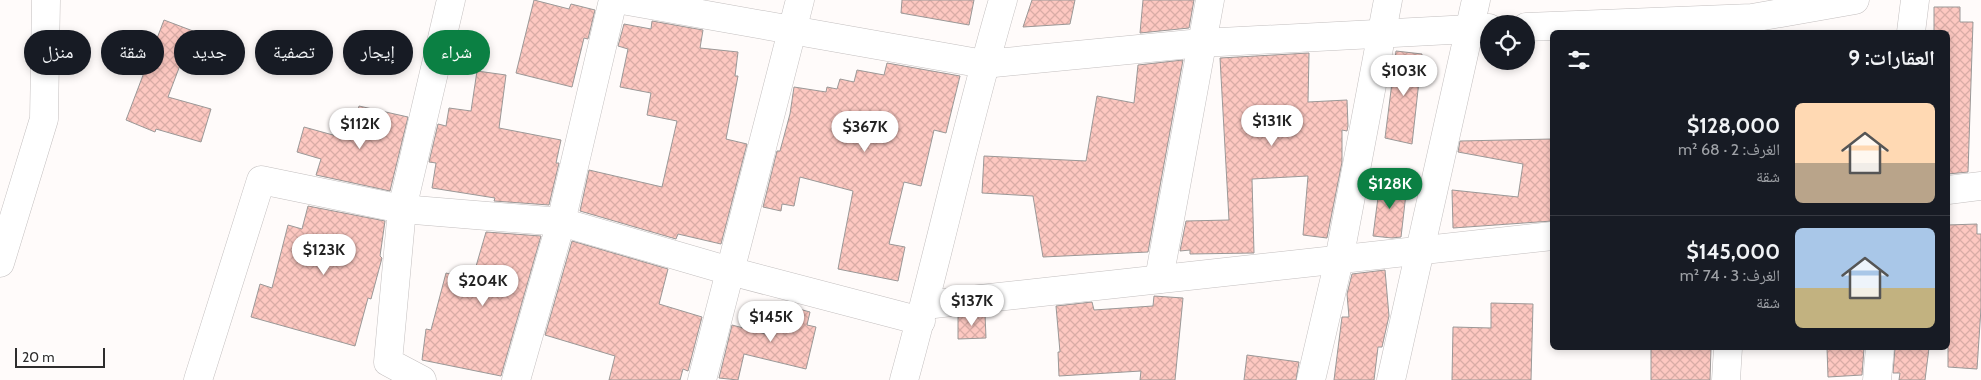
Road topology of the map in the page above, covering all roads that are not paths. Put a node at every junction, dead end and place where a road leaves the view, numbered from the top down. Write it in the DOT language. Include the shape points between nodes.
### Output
graph roads {
  1 [pos="46,0"];
  2 [pos="451,0"];
  3 [pos="613,0"];
  4 [pos="622,0"];
  5 [pos="800,0"];
  6 [pos="1003,0"];
  7 [pos="1210,0"];
  8 [pos="1388,0"];
  9 [pos="1476,0"];
  10 [pos="1855,0"];
  11 [pos="1915,0"];
  12 [pos="1752,17"];
  13 [pos="1535,27"];
  14 [pos="792,29"];
  15 [pos="1479,29"];
  16 [pos="1911,30"];
  17 [pos="1381,34"];
  18 [pos="1202,42"];
  19 [pos="984,64"];
  20 [pos="1981,186"];
  21 [pos="1950,190"];
  22 [pos="402,209"];
  23 [pos="561,222"];
  24 [pos="1550,236"];
  25 [pos="1418,252"];
  26 [pos="1339,260"];
  27 [pos="0,263"];
  28 [pos="730,271"];
  29 [pos="1159,279"];
  30 [pos="923,313"];
  31 [pos="1728,350"];
  32 [pos="1880,350"];
  33 [pos="198,380"];
  34 [pos="422,380"];
  35 [pos="516,380"];
  36 [pos="702,380"];
  37 [pos="904,380"];
  38 [pos="1311,380"];
  39 [pos="1391,380"];
  40 [pos="1726,380"];
  41 [pos="1877,380"];
  1 -- 27 [label="street" via="44,119"];
  2 -- 22 [label="street"];
  3 -- 23 [label="street"];
  4 -- 14 [label="street"];
  5 -- 14 [label="street"];
  6 -- 19 [label="street"];
  7 -- 18 [label="street"];
  8 -- 17 [label="street"];
  9 -- 15 [label="street"];
  10 -- 12 [label="street"];
  11 -- 16 [label="street"];
  12 -- 13 [label="street"];
  14 -- 19 [label="street"];
  14 -- 28 [label="street"];
  15 -- 17 [label="street"];
  15 -- 25 [label="street"];
  17 -- 18 [label="street"];
  17 -- 26 [label="street"];
  18 -- 19 [label="street"];
  18 -- 29 [label="street"];
  19 -- 30 [label="street"];
  20 -- 21 [label="street"];
  22 -- 23 [label="street"];
  22 -- 33 [label="street" via="261,180"];
  22 -- 34 [label="street" via="388,362"];
  23 -- 28 [label="street"];
  23 -- 35 [label="street"];
  24 -- 25 [label="street"];
  25 -- 26 [label="street"];
  25 -- 39 [label="street"];
  26 -- 29 [label="street"];
  26 -- 38 [label="street"];
  28 -- 30 [label="street"];
  28 -- 36 [label="street"];
  29 -- 30 [label="street"];
  30 -- 37 [label="street"];
  31 -- 40 [label="street"];
  32 -- 41 [label="street"];
}
